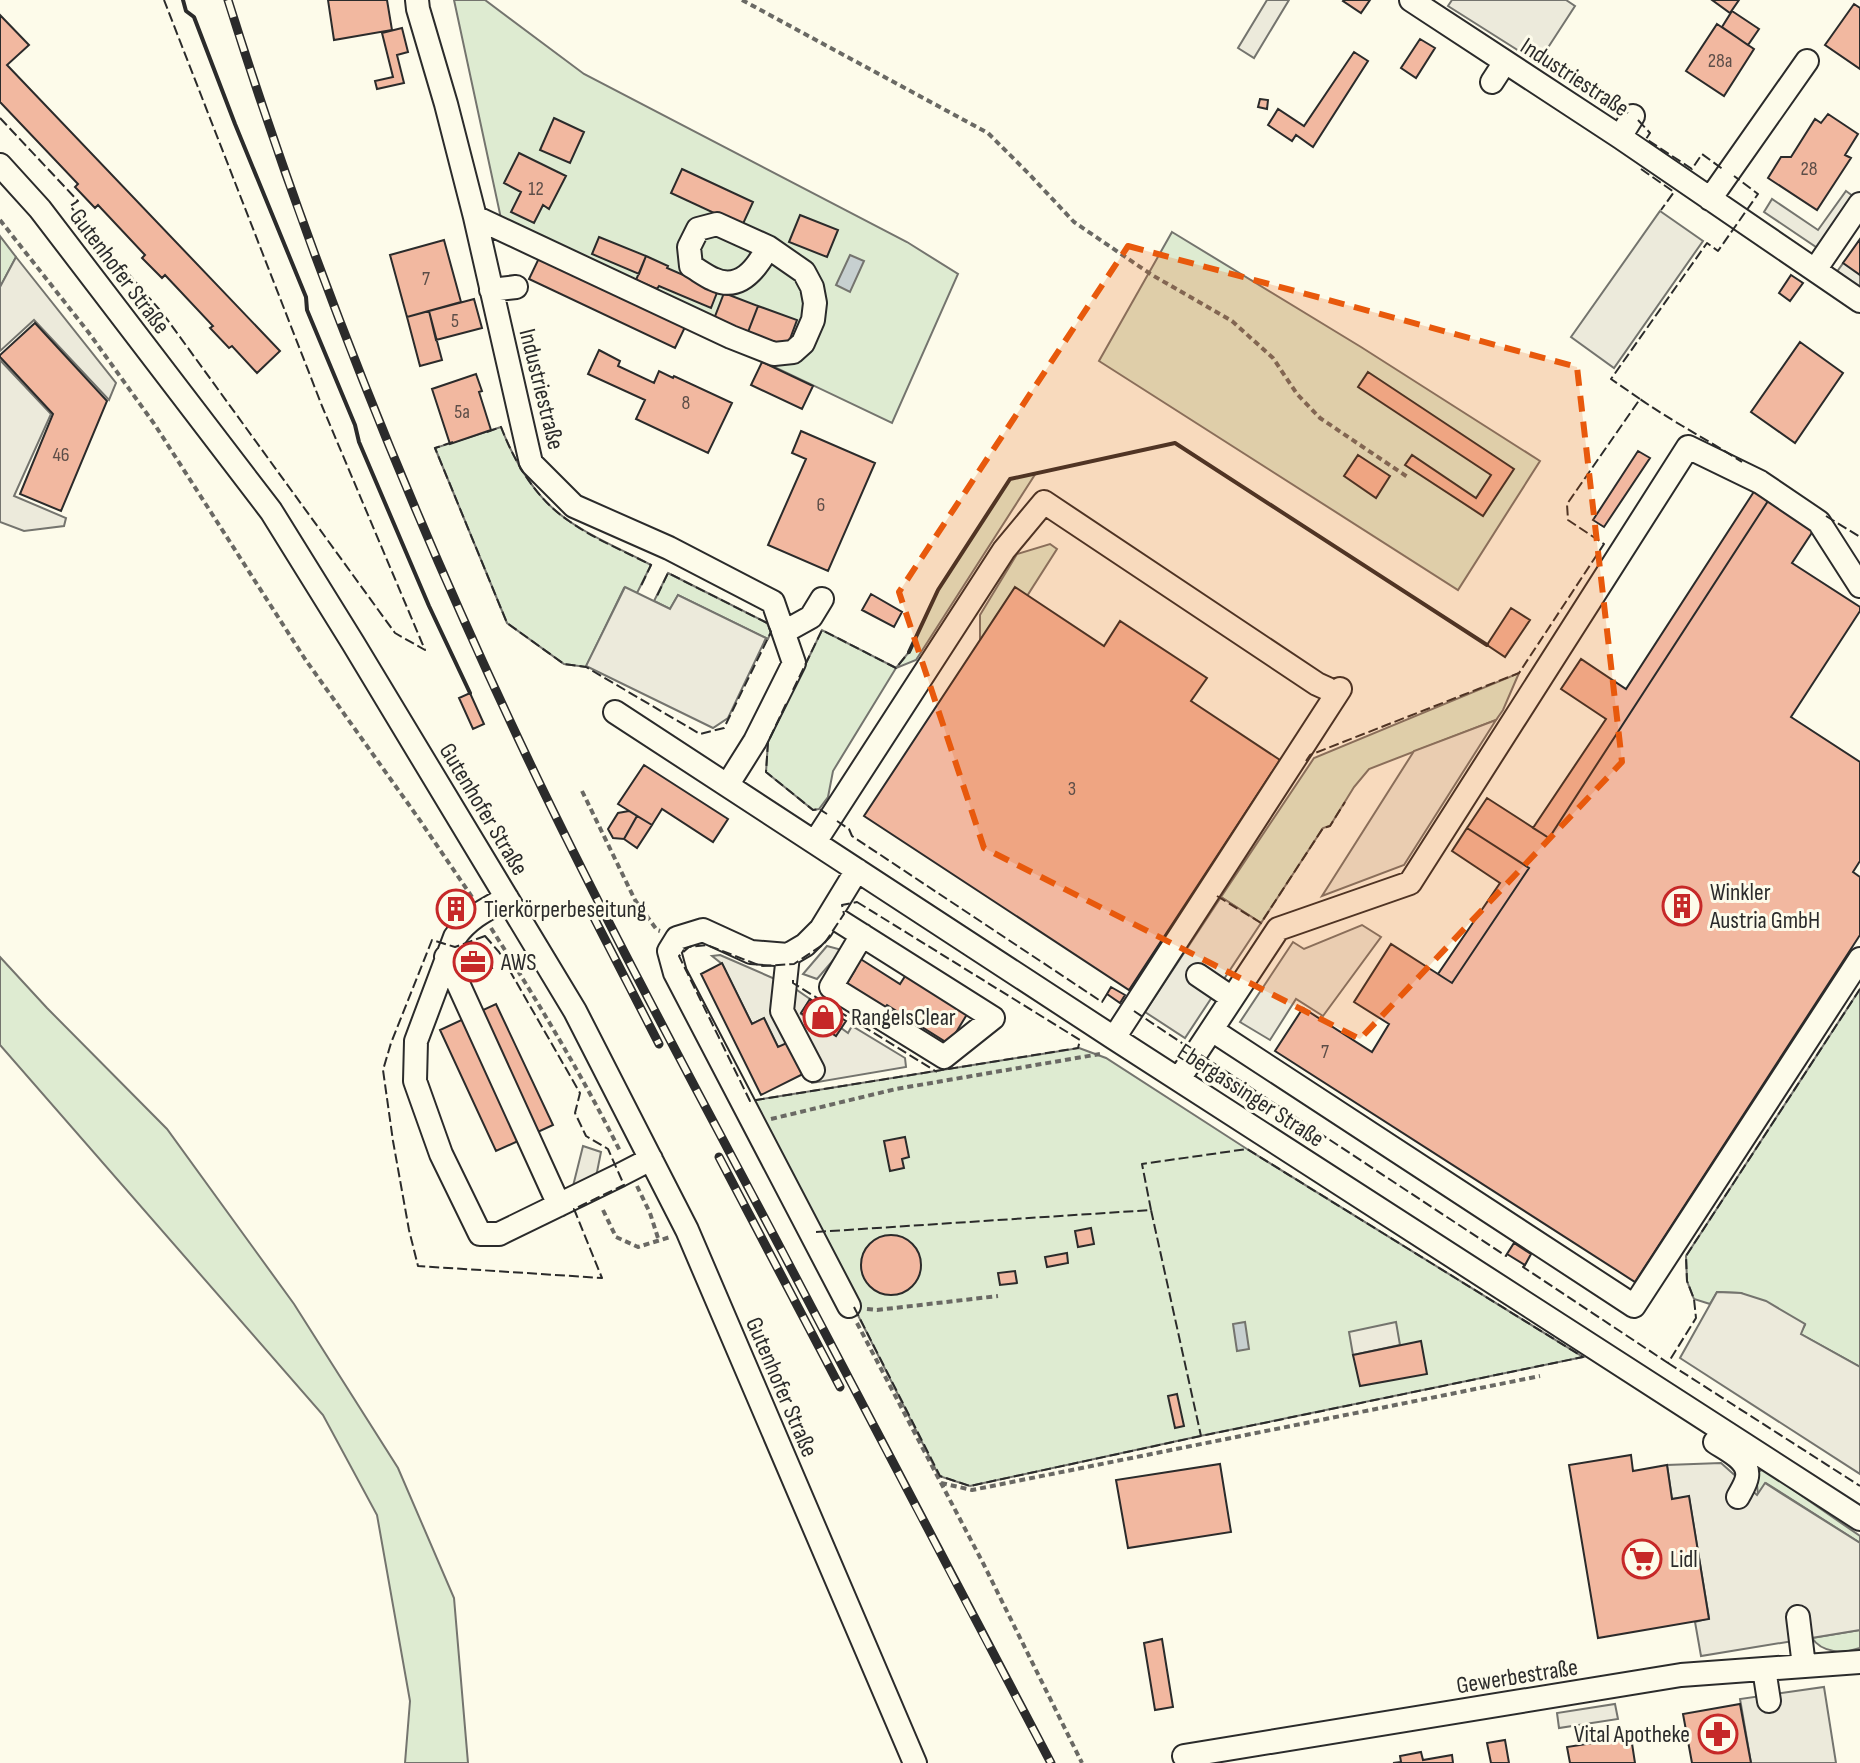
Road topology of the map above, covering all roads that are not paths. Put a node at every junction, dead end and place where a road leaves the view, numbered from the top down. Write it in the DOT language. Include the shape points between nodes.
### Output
graph roads {
  1 [pos="417,0"];
  2 [pos="1419,6"];
  3 [pos="1807,61"];
  4 [pos="1505,62"];
  5 [pos="1492,82"];
  6 [pos="1633,116"];
  7 [pos="1620,137"];
  8 [pos="0,165"];
  9 [pos="1710,199"];
  10 [pos="1860,204"];
  11 [pos="475,217"];
  12 [pos="768,247"];
  13 [pos="1815,270"];
  14 [pos="516,287"];
  15 [pos="491,290"];
  16 [pos="1860,301"];
  17 [pos="1860,586"];
  18 [pos="822,599"];
  19 [pos="784,632"];
  20 [pos="615,712"];
  21 [pos="728,784"];
  22 [pos="815,842"];
  23 [pos="857,870"];
  24 [pos="507,898"];
  25 [pos="830,915"];
  26 [pos="862,935"];
  27 [pos="788,955"];
  28 [pos="446,957"];
  29 [pos="1860,959"];
  30 [pos="1198,975"];
  31 [pos="1232,998"];
  32 [pos="1212,1030"];
  33 [pos="1114,1038"];
  34 [pos="813,1070"];
  35 [pos="1179,1079"];
  36 [pos="651,1159"];
  37 [pos="559,1205"];
  38 [pos="849,1306"];
  39 [pos="1644,1379"];
  40 [pos="1738,1497"];
  41 [pos="1860,1519"];
  42 [pos="1798,1617"];
  43 [pos="1860,1662"];
  44 [pos="1804,1666"];
  45 [pos="1764,1669"];
  46 [pos="1769,1701"];
  47 [pos="1184,1756"];
  48 [pos="915,1763"];
  1 -- 11 [label="street, Industriestraße"];
  2 -- 4 [label="street, Industriestraße"];
  3 -- 9 [label="street"];
  4 -- 5 [label="street"];
  4 -- 7 [label="street, Industriestraße" via="1538,74"];
  6 -- 7 [label="street"];
  7 -- 9 [label="street, Industriestraße"];
  8 -- 24 [label="street, Gutenhofer Straße" via="40,209 271,511"];
  9 -- 13 [label="street, Industriestraße"];
  10 -- 13 [label="street"];
  11 -- 12 [label="street" via="731,337 785,354 803,343 815,303 804,272"];
  11 -- 15 [label="street, Industriestraße"];
  13 -- 16 [label="street, Industriestraße"];
  14 -- 15 [label="street"];
  15 -- 19 [label="street, Industriestraße" via="531,463 574,506 773,602"];
  17 -- 31 [label="street" via="1819,522 1760,482 1688,447 1410,883 1278,929"];
  18 -- 19 [label="street" via="811,617"];
  19 -- 21 [label="street, Industriestraße" via="794,663"];
  20 -- 21 [label="street, Ebergassinger Straße"];
  21 -- 22 [label="street, Ebergassinger Straße"];
  22 -- 23 [label="street, Ebergassinger Straße"];
  22 -- 33 [label="street" via="1004,550 1044,502 1317,684 1334,689"];
  23 -- 25 [label="street"];
  23 -- 33 [label="street, Ebergassinger Straße"];
  24 -- 28 [label="street" via="462,926"];
  24 -- 36 [label="street, Gutenhofer Straße" via="575,1011"];
  25 -- 26 [label="street"];
  25 -- 27 [label="street" via="805,945"];
  26 -- 26 [label="street" via="831,987 944,1057 993,1018"];
  27 -- 34 [label="street" via="782,1011"];
  27 -- 38 [label="street" via="751,952 703,930 677,938 669,951 675,973"];
  28 -- 37 [label="street"];
  28 -- 37 [label="street" via="416,1041 415,1081 441,1154 480,1234 499,1234"];
  29 -- 32 [label="street" via="1634,1306"];
  30 -- 31 [label="street"];
  31 -- 32 [label="street"];
  32 -- 35 [label="street"];
  33 -- 35 [label="street, Ebergassinger Straße"];
  35 -- 39 [label="street, Ebergassinger Straße"];
  36 -- 37 [label="street"];
  36 -- 48 [label="street, Gutenhofer Straße" via="687,1230"];
  39 -- 40 [label="street" via="1659,1405 1738,1457 1747,1479"];
  39 -- 41 [label="street, Ebergassinger Straße"];
  42 -- 44 [label="street"];
  43 -- 44 [label="street, Gewerbestraße"];
  44 -- 45 [label="street, Gewerbestraße"];
  45 -- 46 [label="street"];
  45 -- 47 [label="street, Gewerbestraße" via="1681,1675"];
}
